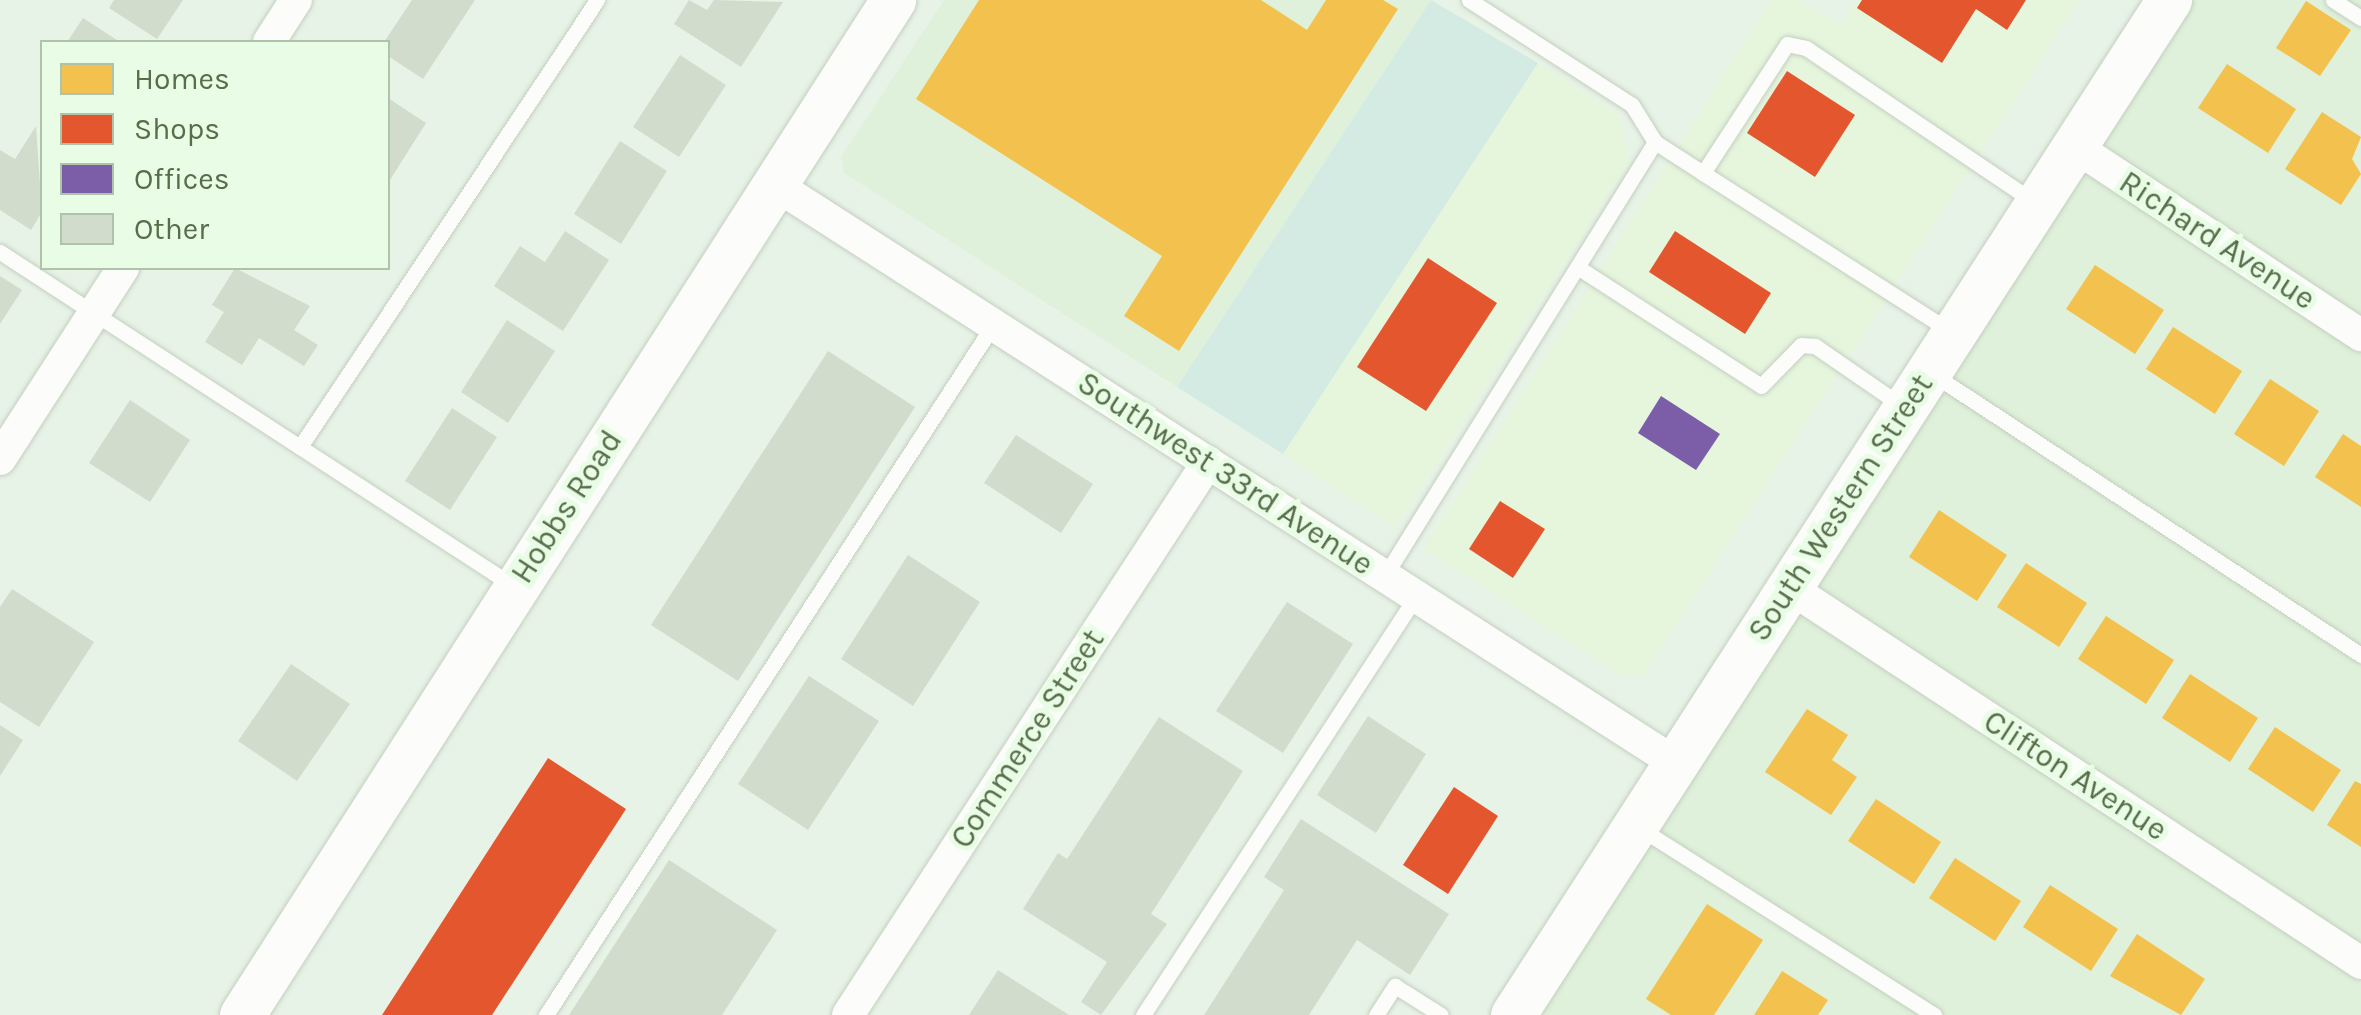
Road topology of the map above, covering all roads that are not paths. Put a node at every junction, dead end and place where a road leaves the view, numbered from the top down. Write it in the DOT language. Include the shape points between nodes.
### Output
graph roads {
  1 [pos="296,0"];
  2 [pos="597,0"];
  3 [pos="893,0"];
  4 [pos="1469,0"];
  5 [pos="2169,0"];
  6 [pos="2333,0"];
  7 [pos="2361,18"];
  8 [pos="270,40"];
  9 [pos="1655,142"];
  10 [pos="2074,146"];
  11 [pos="1703,173"];
  12 [pos="774,184"];
  13 [pos="2037,204"];
  14 [pos="0,252"];
  15 [pos="123,270"];
  16 [pos="1582,270"];
  17 [pos="94,314"];
  18 [pos="993,324"];
  19 [pos="1953,334"];
  20 [pos="2361,335"];
  21 [pos="1917,390"];
  22 [pos="300,448"];
  23 [pos="0,458"];
  24 [pos="1208,462"];
  25 [pos="1384,577"];
  26 [pos="516,588"];
  27 [pos="1790,588"];
  28 [pos="1415,597"];
  29 [pos="2361,655"];
  30 [pos="1677,764"];
  31 [pos="1636,826"];
  32 [pos="2361,963"];
  33 [pos="242,1015"];
  34 [pos="546,1015"];
  35 [pos="848,1015"];
  36 [pos="1142,1015"];
  37 [pos="1376,1015"];
  38 [pos="1442,1015"];
  39 [pos="1514,1015"];
  40 [pos="1934,1015"];
  1 -- 8 [label="street"];
  2 -- 22 [label="lane"];
  3 -- 12 [label="street, Hobbs Road"];
  4 -- 9 [label="lane" via="1632,105"];
  5 -- 10 [label="street, South Western Street"];
  6 -- 7 [label="lane"];
  9 -- 11 [label="lane"];
  9 -- 16 [label="lane"];
  10 -- 13 [label="street, South Western Street"];
  10 -- 20 [label="street, Richard Avenue"];
  11 -- 13 [label="lane" via="1786,44 1806,48"];
  11 -- 19 [label="lane"];
  12 -- 18 [label="street, Southwest 33rd Avenue"];
  12 -- 26 [label="street, Hobbs Road"];
  13 -- 19 [label="street, South Western Street"];
  14 -- 17 [label="lane"];
  15 -- 17 [label="street"];
  16 -- 21 [label="lane" via="1761,386 1801,346 1816,346"];
  16 -- 25 [label="lane"];
  17 -- 22 [label="lane"];
  17 -- 23 [label="street"];
  18 -- 24 [label="street, Southwest 33rd Avenue"];
  18 -- 34 [label="lane"];
  19 -- 21 [label="street, South Western Street"];
  21 -- 27 [label="street, South Western Street"];
  21 -- 29 [label="lane"];
  22 -- 26 [label="lane"];
  24 -- 25 [label="street, Southwest 33rd Avenue"];
  24 -- 35 [label="street, Commerce Street"];
  25 -- 28 [label="street, Southwest 33rd Avenue"];
  26 -- 33 [label="street, Hobbs Road"];
  27 -- 30 [label="street, South Western Street"];
  27 -- 32 [label="street, Clifton Avenue"];
  28 -- 30 [label="street, Southwest 33rd Avenue"];
  28 -- 36 [label="lane"];
  30 -- 31 [label="street, South Western Street"];
  31 -- 39 [label="street, South Western Street"];
  31 -- 40 [label="lane"];
  37 -- 38 [label="lane" via="1395,986"];
}
